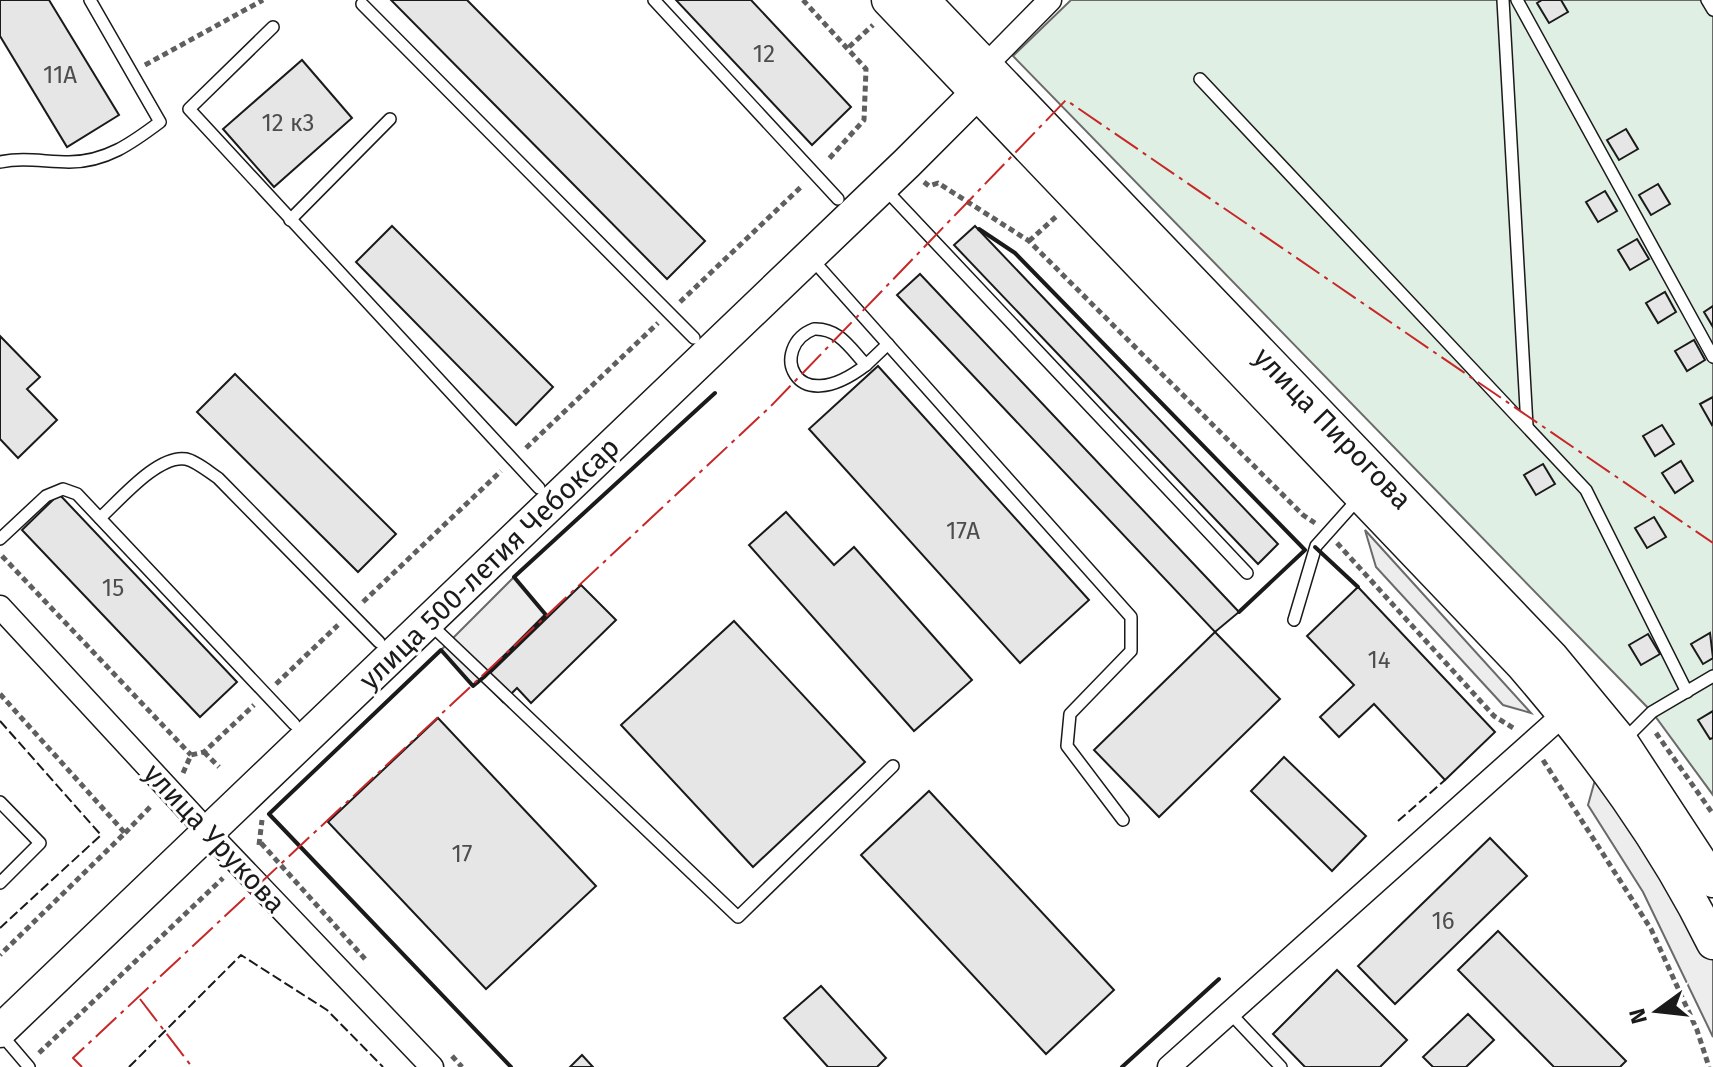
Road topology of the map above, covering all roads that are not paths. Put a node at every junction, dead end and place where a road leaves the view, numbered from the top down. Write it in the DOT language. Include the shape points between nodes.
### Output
graph roads {
  1 [pos="90,0"];
  2 [pos="654,0"];
  3 [pos="923,0"];
  4 [pos="1050,0"];
  5 [pos="1503,0"];
  6 [pos="1517,0"];
  7 [pos="1707,0"];
  8 [pos="362,4"];
  9 [pos="1713,10"];
  10 [pos="882,11"];
  11 [pos="273,27"];
  12 [pos="975,79"];
  13 [pos="1200,79"];
  14 [pos="390,119"];
  15 [pos="0,162"];
  16 [pos="882,187"];
  17 [pos="838,199"];
  18 [pos="290,220"];
  19 [pos="802,248"];
  20 [pos="888,344"];
  21 [pos="702,345"];
  22 [pos="1713,357"];
  23 [pos="866,365"];
  24 [pos="1527,426"];
  25 [pos="1371,486"];
  26 [pos="546,495"];
  27 [pos="100,518"];
  28 [pos="0,539"];
  29 [pos="1247,573"];
  30 [pos="0,607"];
  31 [pos="421,615"];
  32 [pos="1294,620"];
  33 [pos="386,648"];
  34 [pos="1713,676"];
  35 [pos="1687,692"];
  36 [pos="1575,705"];
  37 [pos="294,724"];
  38 [pos="1612,751"];
  39 [pos="893,766"];
  40 [pos="0,802"];
  41 [pos="1123,820"];
  42 [pos="202,826"];
  43 [pos="1713,881"];
  44 [pos="0,883"];
  45 [pos="1713,943"];
  46 [pos="0,1006"];
  47 [pos="1230,1013"];
  48 [pos="0,1032"];
  49 [pos="28,1065"];
  50 [pos="432,1067"];
  51 [pos="1169,1067"];
  52 [pos="1281,1067"];
  1 -- 15 [label="lane" via="160,122 128,146 97,159"];
  2 -- 17 [label="lane"];
  3 -- 12 [label="street, улица Пирогова"];
  4 -- 12 [label="street"];
  5 -- 24 [label="lane"];
  6 -- 22 [label="lane"];
  7 -- 9 [label="lane"];
  8 -- 21 [label="lane"];
  10 -- 12 [label="street, улица Пирогова"];
  11 -- 18 [label="lane" via="189,109"];
  12 -- 16 [label="street, улица 500-летия Чебоксар"];
  12 -- 17 [label="street, улица 500-летия Чебоксар"];
  12 -- 25 [label="street, улица Пирогова"];
  13 -- 24 [label="lane"];
  14 -- 18 [label="lane"];
  16 -- 19 [label="street, улица 500-летия Чебоксар"];
  16 -- 29 [label="lane"];
  17 -- 19 [label="street, улица 500-летия Чебоксар"];
  18 -- 26 [label="lane"];
  19 -- 20 [label="lane"];
  19 -- 21 [label="street, улица 500-летия Чебоксар"];
  20 -- 23 [label="lane"];
  20 -- 41 [label="lane" via="1131,617 1131,651 1070,714 1067,746"];
  21 -- 26 [label="street, улица 500-летия Чебоксар"];
  23 -- 23 [label="lane" via="821,389 802,382 791,355 805,333 823,329 840,336"];
  24 -- 35 [label="lane" via="1586,490"];
  25 -- 32 [label="lane" via="1316,546"];
  25 -- 36 [label="street, улица Пирогова"];
  26 -- 31 [label="street, улица 500-летия Чебоксар"];
  27 -- 28 [label="lane" via="77,494 63,489 46,496"];
  27 -- 33 [label="lane" via="151,471 170,460 187,459 218,478"];
  27 -- 37 [label="lane"];
  30 -- 42 [label="street, улица Урукова"];
  31 -- 33 [label="street, улица 500-летия Чебоксар"];
  31 -- 39 [label="lane" via="738,917"];
  33 -- 37 [label="street, улица 500-летия Чебоксар"];
  33 -- 42 [label="street, улица 500-летия Чебоксар"];
  34 -- 35 [label="lane"];
  35 -- 38 [label="lane" via="1652,712"];
  36 -- 38 [label="street, улица Пирогова"];
  36 -- 47 [label="street"];
  37 -- 42 [label="street, улица 500-летия Чебоксар"];
  38 -- 43 [label="street, улица Пирогова"];
  38 -- 45 [label="street, улица Пирогова"];
  40 -- 44 [label="lane" via="40,843"];
  42 -- 46 [label="street, улица 500-летия Чебоксар"];
  42 -- 48 [label="street, улица 500-летия Чебоксар"];
  42 -- 50 [label="street, улица Урукова"];
  47 -- 51 [label="street"];
  47 -- 52 [label="lane"];
  48 -- 49 [label="lane"];
}
